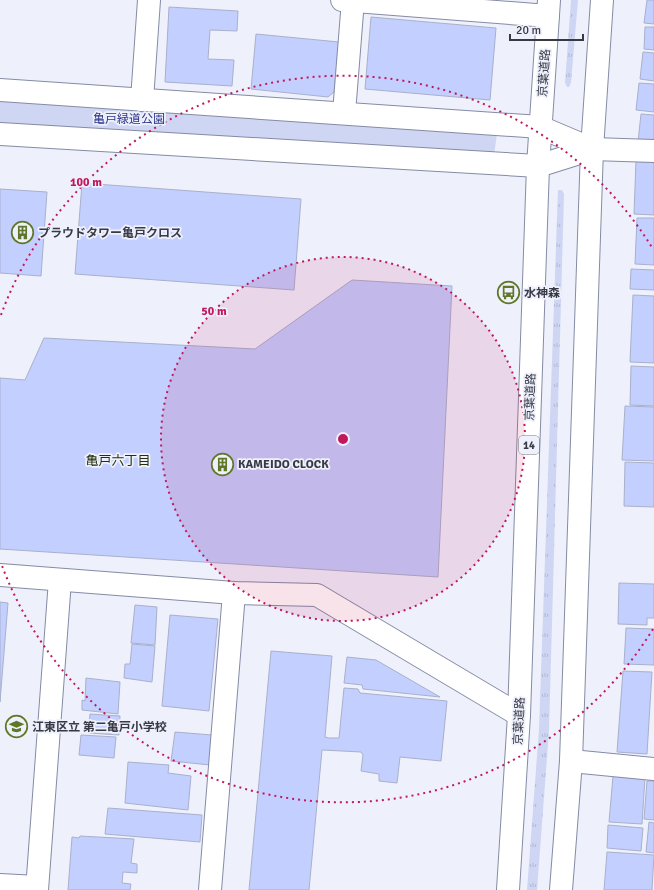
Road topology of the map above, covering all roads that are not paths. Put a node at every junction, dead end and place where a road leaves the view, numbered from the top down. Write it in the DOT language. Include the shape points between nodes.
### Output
graph roads {
  1 [pos="149,0"];
  2 [pos="350,0"];
  3 [pos="602,0"];
  4 [pos="549,8"];
  5 [pos="0,90"];
  6 [pos="142,100"];
  7 [pos="344,113"];
  8 [pos="540,127"];
  9 [pos="0,134"];
  10 [pos="592,149"];
  11 [pos="654,151"];
  12 [pos="538,166"];
  13 [pos="0,575"];
  14 [pos="60,580"];
  15 [pos="234,593"];
  16 [pos="519,715"];
  17 [pos="571,761"];
  18 [pos="654,769"];
  19 [pos="0,884"];
  20 [pos="37,889"];
  21 [pos="210,890"];
  22 [pos="508,890"];
  23 [pos="561,890"];
  1 -- 6 [label="main road"];
  2 -- 4 [label="main road"];
  2 -- 7 [label="main road"];
  3 -- 10 [label="main road"];
  4 -- 8 [label="main road, 京葉道路 / 14"];
  5 -- 6 [label="main road"];
  6 -- 7 [label="main road"];
  7 -- 8 [label="main road"];
  8 -- 10 [label="main road"];
  8 -- 12 [label="main road, 京葉道路 / 14"];
  9 -- 12 [label="main road"];
  10 -- 11 [label="main road"];
  10 -- 12 [label="main road"];
  10 -- 17 [label="main road"];
  12 -- 16 [label="main road, 京葉道路 / 14"];
  13 -- 14 [label="main road"];
  14 -- 15 [label="main road"];
  14 -- 20 [label="main road"];
  15 -- 16 [label="main road" via="318,595"];
  15 -- 21 [label="main road"];
  16 -- 22 [label="main road, 京葉道路 / 14"];
  17 -- 18 [label="main road"];
  17 -- 23 [label="main road"];
  19 -- 20 [label="main road"];
}
